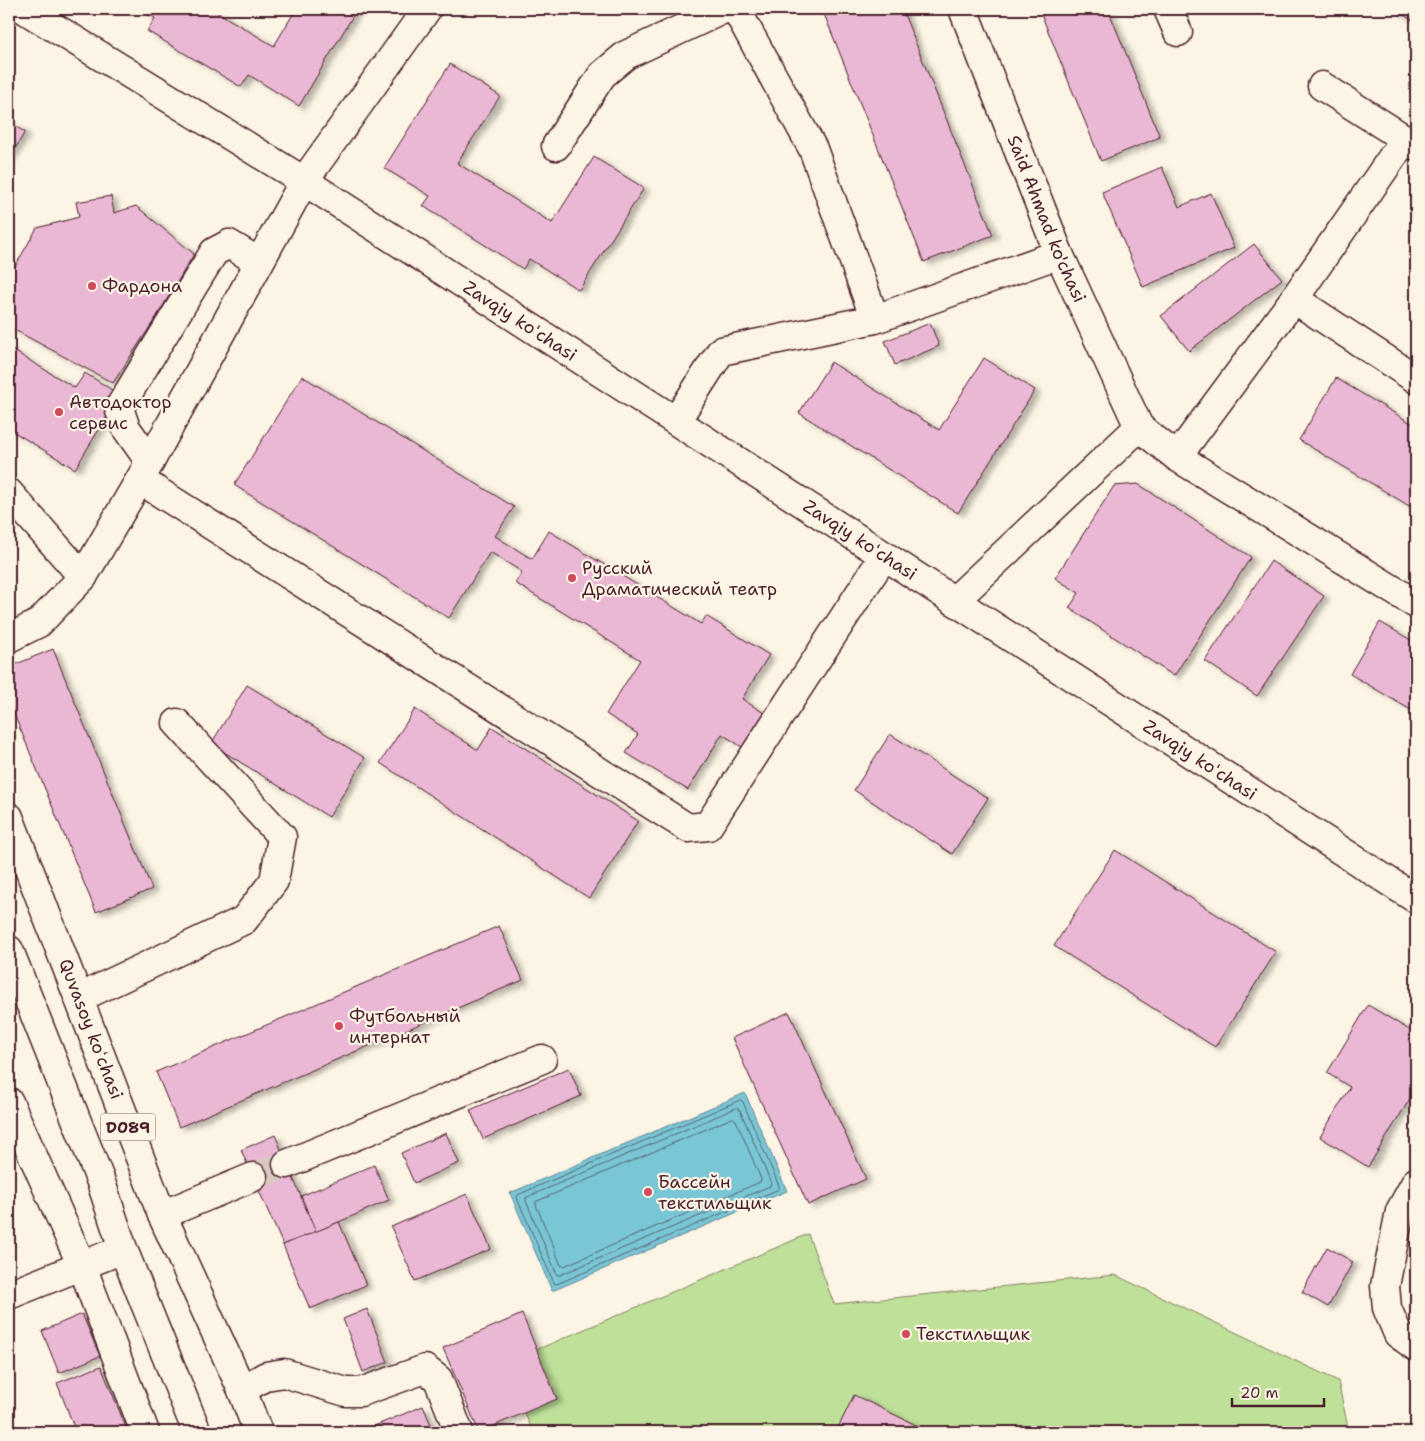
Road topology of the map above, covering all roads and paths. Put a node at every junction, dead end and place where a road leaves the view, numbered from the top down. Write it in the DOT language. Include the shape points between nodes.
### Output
graph roads {
  1 [pos="24,9"];
  2 [pos="427,9"];
  3 [pos="724,9"];
  4 [pos="736,9"];
  5 [pos="963,9"];
  6 [pos="1322,86"];
  7 [pos="1410,142"];
  8 [pos="556,146"];
  9 [pos="304,181"];
  10 [pos="1059,254"];
  11 [pos="260,262"];
  12 [pos="1294,299"];
  13 [pos="875,319"];
  14 [pos="1416,379"];
  15 [pos="676,422"];
  16 [pos="1139,427"];
  17 [pos="1177,457"];
  18 [pos="145,471"];
  19 [pos="9,492"];
  20 [pos="884,556"];
  21 [pos="83,577"];
  22 [pos="954,601"];
  23 [pos="1416,604"];
  24 [pos="9,638"];
  25 [pos="177,723"];
  26 [pos="9,817"];
  27 [pos="1416,899"];
  28 [pos="9,950"];
  29 [pos="79,998"];
  30 [pos="542,1059"];
  31 [pos="9,1102"];
  32 [pos="287,1164"];
  33 [pos="253,1177"];
  34 [pos="1416,1182"];
  35 [pos="162,1215"];
  36 [pos="123,1249"];
  37 [pos="82,1266"];
  38 [pos="9,1295"];
  39 [pos="1416,1347"];
  40 [pos="242,1390"];
  41 [pos="145,1432"];
  42 [pos="197,1432"];
  43 [pos="258,1432"];
  44 [pos="459,1432"];
  1 -- 9 [label="street, Zavqiy koʻchasi"];
  2 -- 9 [label="street"];
  3 -- 8 [label="street" via="626,55 602,75"];
  4 -- 13 [label="street" via="813,149"];
  5 -- 10 [label="street, Said Ahmad ko'chasi"];
  6 -- 7 [label="street"];
  7 -- 12 [label="street"];
  9 -- 11 [label="street"];
  9 -- 15 [label="street, Zavqiy koʻchasi"];
  10 -- 13 [label="street"];
  10 -- 16 [label="street, Said Ahmad ko'chasi"];
  11 -- 18 [label="street"];
  11 -- 18 [label="street" via="229,244 214,252 119,408"];
  12 -- 14 [label="street"];
  12 -- 17 [label="street"];
  13 -- 15 [label="street" via="721,351"];
  15 -- 20 [label="street, Zavqiy koʻchasi"];
  16 -- 17 [label="street"];
  16 -- 22 [label="street"];
  17 -- 23 [label="street"];
  18 -- 20 [label="street" via="688,828 708,826"];
  18 -- 21 [label="street"];
  19 -- 21 [label="street"];
  20 -- 22 [label="street, Zavqiy koʻchasi"];
  21 -- 24 [label="street" via="39,622"];
  22 -- 27 [label="street, Zavqiy koʻchasi"];
  25 -- 29 [label="street" via="282,837 274,881 244,920"];
  26 -- 29 [label="street, Quvasoy koʻchasi / D089"];
  28 -- 36 [label="street, D089" via="101,1182"];
  29 -- 35 [label="street, Quvasoy koʻchasi / D089"];
  30 -- 32 [label="street"];
  31 -- 37 [label="street"];
  33 -- 35 [label="street"];
  34 -- 39 [label="street" via="1400,1211 1385,1286 1387,1308 1398,1334"];
  35 -- 40 [label="street, Quvasoy koʻchasi / D089"];
  36 -- 37 [label="street"];
  36 -- 42 [label="street, D089"];
  37 -- 38 [label="street"];
  37 -- 41 [label="street"];
  40 -- 43 [label="street, Quvasoy koʻchasi / D089"];
  40 -- 44 [label="street" via="266,1376 284,1373 346,1392 361,1392 424,1370 438,1379"];
}
